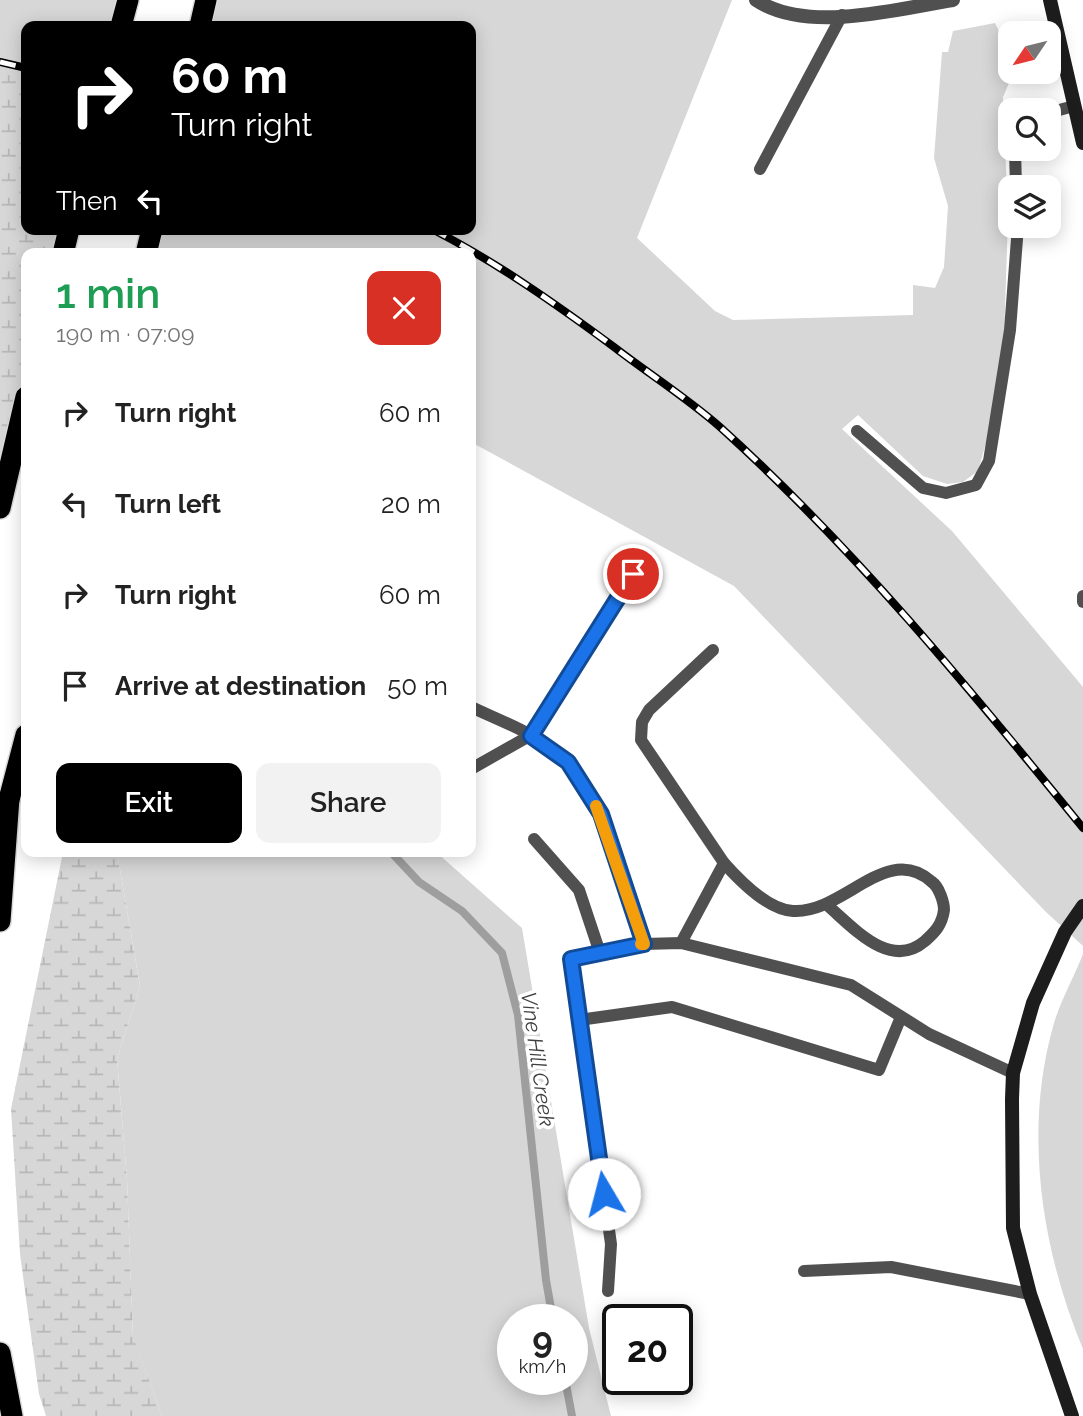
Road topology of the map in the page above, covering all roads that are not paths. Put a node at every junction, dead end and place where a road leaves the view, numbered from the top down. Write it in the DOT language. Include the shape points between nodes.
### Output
graph roads {
  1 [pos="128,0"];
  2 [pos="206,0"];
  3 [pos="756,0"];
  4 [pos="953,0"];
  5 [pos="1050,0"];
  6 [pos="842,15"];
  7 [pos="122,21"];
  8 [pos="201,21"];
  9 [pos="1074,106"];
  10 [pos="1061,110"];
  11 [pos="1083,143"];
  12 [pos="760,169"];
  13 [pos="1017,238"];
  14 [pos="21,417"];
  15 [pos="20,421"];
  16 [pos="857,431"];
  17 [pos="0,466"];
  18 [pos="0,508"];
  19 [pos="633,574"];
  20 [pos="1083,596"];
  21 [pos="1083,602"];
  22 [pos="713,650"];
  23 [pos="476,710"];
  24 [pos="531,736"];
  25 [pos="21,754"];
  26 [pos="476,766"];
  27 [pos="9,798"];
  28 [pos="0,835"];
  29 [pos="534,839"];
  30 [pos="724,863"];
  31 [pos="827,905"];
  32 [pos="1083,906"];
  33 [pos="0,921"];
  34 [pos="681,943"];
  35 [pos="644,944"];
  36 [pos="600,953"];
  37 [pos="901,1017"];
  38 [pos="579,1020"];
  39 [pos="1013,1073"];
  40 [pos="804,1271"];
  41 [pos="608,1291"];
  42 [pos="1030,1294"];
  43 [pos="0,1353"];
  44 [pos="12,1416"];
  45 [pos="1072,1416"];
  1 -- 7 [label="highway"];
  2 -- 8 [label="highway"];
  3 -- 6 [label="street" via="804,18"];
  4 -- 6 [label="street"];
  5 -- 9 [label="main road"];
  6 -- 12 [label="lane"];
  9 -- 10 [label="lane"];
  9 -- 11 [label="main road"];
  13 -- 16 [label="lane" via="1010,330 989,461 976,485 946,493 923,488"];
  14 -- 15 [label="highway"];
  15 -- 17 [label="highway"];
  15 -- 18 [label="highway"];
  19 -- 24 [label="lane"];
  20 -- 21 [label="lane"];
  22 -- 30 [label="lane" via="649,710 642,722 641,740"];
  23 -- 24 [label="lane"];
  24 -- 26 [label="lane"];
  24 -- 35 [label="lane" via="568,762 601,814"];
  25 -- 27 [label="highway"];
  27 -- 28 [label="highway"];
  27 -- 33 [label="highway"];
  29 -- 36 [label="lane" via="579,890"];
  30 -- 31 [label="lane" via="738,879 789,911"];
  30 -- 34 [label="lane"];
  31 -- 31 [label="lane" via="895,867 920,871 937,886 944,908 939,928 916,948 897,952 871,943"];
  32 -- 39 [label="main road" via="1065,932 1033,1003"];
  34 -- 35 [label="lane"];
  34 -- 37 [label="lane" via="851,985"];
  35 -- 36 [label="lane"];
  36 -- 38 [label="lane" via="571,959"];
  37 -- 38 [label="lane" via="879,1070 672,1007"];
  37 -- 39 [label="lane"];
  38 -- 41 [label="lane" via="611,1244"];
  39 -- 42 [label="main road" via="1013,1228"];
  40 -- 42 [label="lane" via="891,1267"];
  42 -- 45 [label="main road"];
  43 -- 44 [label="highway"];
}
